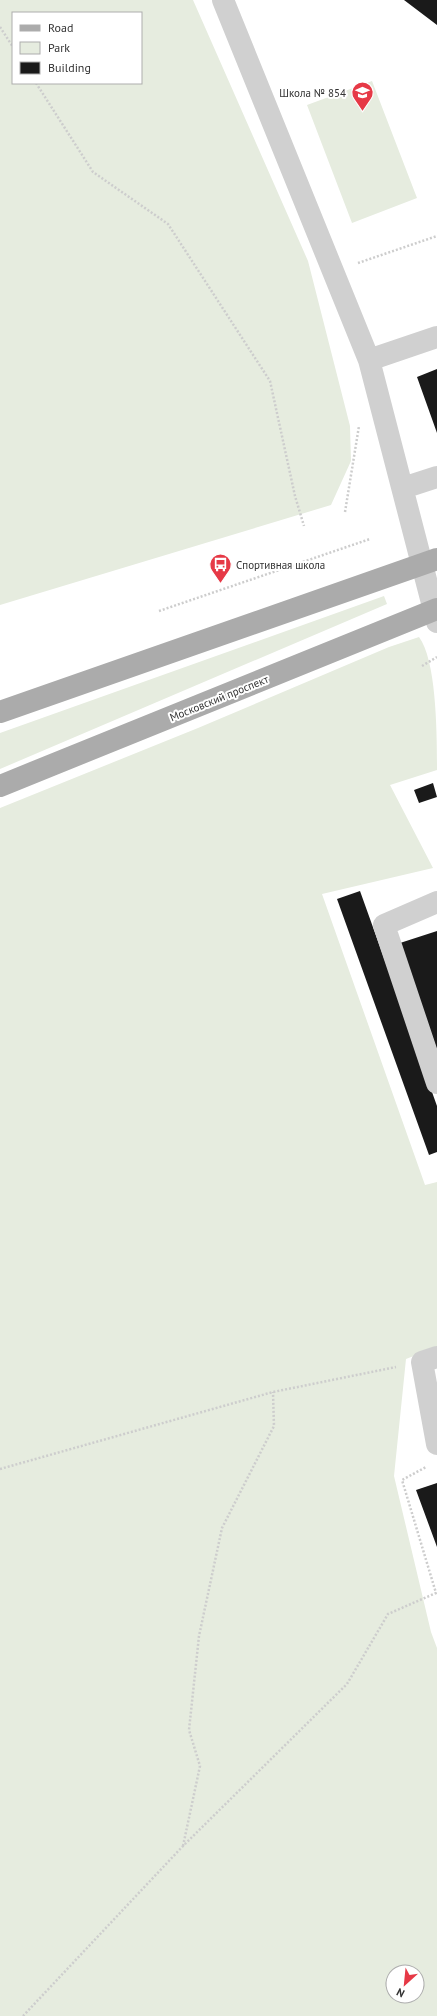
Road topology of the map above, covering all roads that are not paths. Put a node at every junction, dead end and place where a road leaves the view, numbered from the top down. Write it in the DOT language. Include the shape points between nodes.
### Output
graph roads {
  1 [pos="223,0"];
  2 [pos="437,337"];
  3 [pos="369,360"];
  4 [pos="437,477"];
  5 [pos="403,488"];
  6 [pos="429,561"];
  7 [pos="436,614"];
  8 [pos="0,712"];
  9 [pos="0,786"];
  10 [pos="437,902"];
  11 [pos="437,1084"];
  12 [pos="429,1360"];
  13 [pos="437,1444"];
  1 -- 3 [label="lane"];
  2 -- 3 [label="lane"];
  3 -- 5 [label="lane"];
  4 -- 5 [label="lane"];
  5 -- 6 [label="lane"];
  6 -- 7 [label="lane"];
  6 -- 8 [label="main road"];
  7 -- 9 [label="main road, Московский проспект"];
  10 -- 11 [label="lane" via="384,925"];
  12 -- 13 [label="lane"];
}
